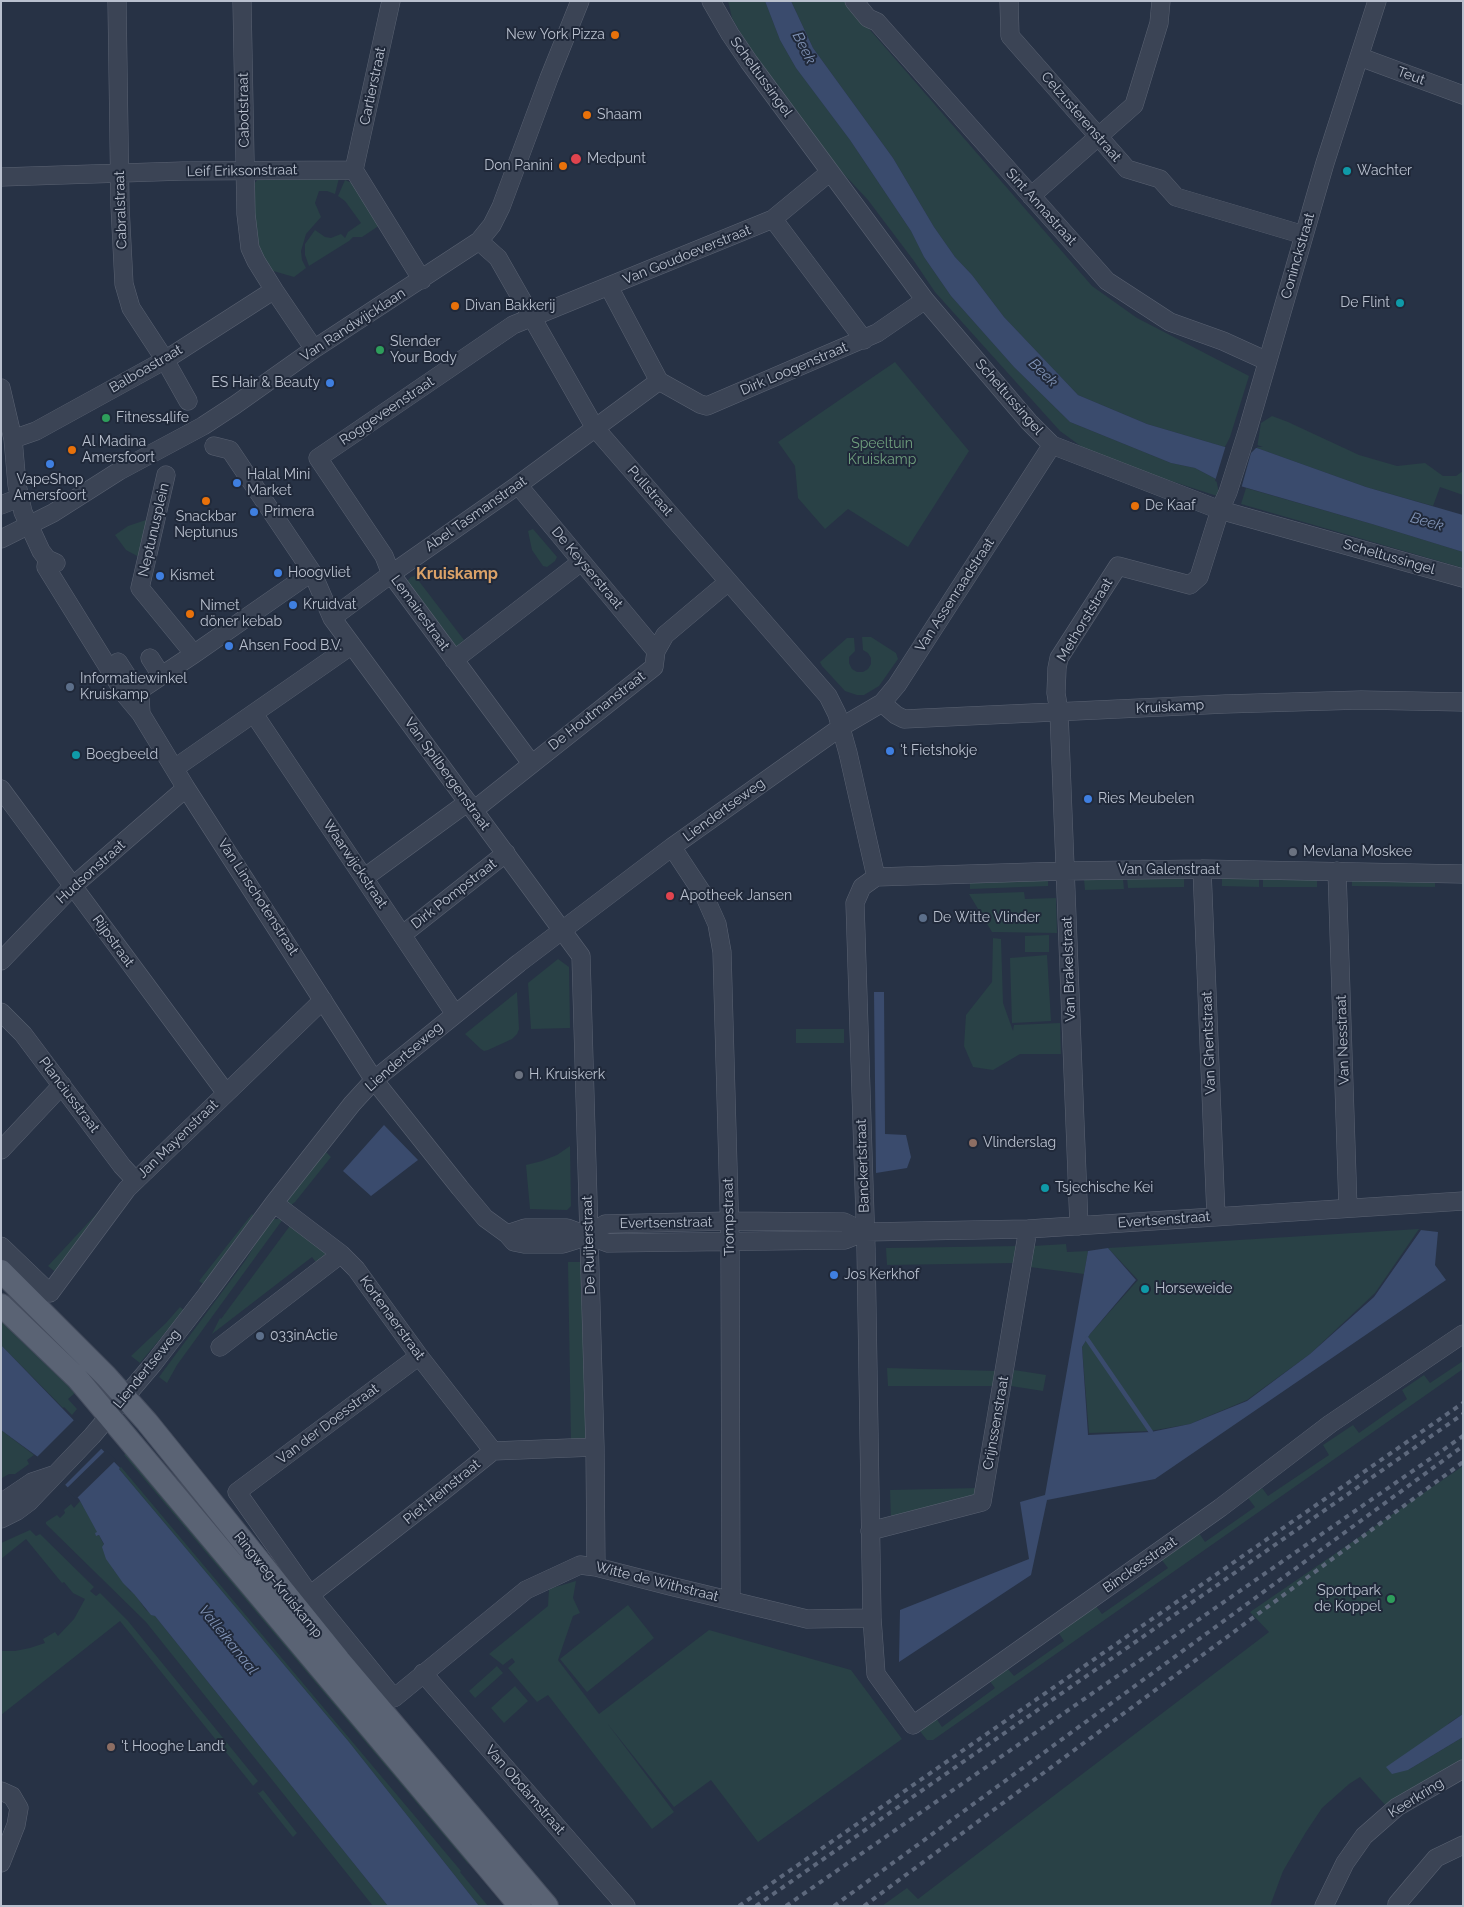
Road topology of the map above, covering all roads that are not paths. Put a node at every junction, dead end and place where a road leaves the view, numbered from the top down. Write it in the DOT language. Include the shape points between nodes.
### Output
graph roads {
  1 [pos="117,1"];
  2 [pos="242,1"];
  3 [pos="391,1"];
  4 [pos="580,1"];
  5 [pos="711,1"];
  6 [pos="854,1"];
  7 [pos="1009,1"];
  8 [pos="1161,1"];
  9 [pos="1377,1"];
  10 [pos="1360,57"];
  11 [pos="1463,95"];
  12 [pos="1098,138"];
  13 [pos="246,170"];
  14 [pos="354,170"];
  15 [pos="830,172"];
  16 [pos="120,174"];
  17 [pos="1,177"];
  18 [pos="1031,196"];
  19 [pos="773,219"];
  20 [pos="1304,235"];
  21 [pos="479,240"];
  22 [pos="422,280"];
  23 [pos="609,287"];
  24 [pos="274,290"];
  25 [pos="925,300"];
  26 [pos="532,317"];
  27 [pos="864,340"];
  28 [pos="314,349"];
  29 [pos="165,360"];
  30 [pos="1268,361"];
  31 [pos="659,381"];
  32 [pos="1,388"];
  33 [pos="188,401"];
  34 [pos="595,428"];
  35 [pos="13,439"];
  36 [pos="1052,445"];
  37 [pos="214,446"];
  38 [pos="318,458"];
  39 [pos="166,476"];
  40 [pos="518,485"];
  41 [pos="20,498"];
  42 [pos="1,504"];
  43 [pos="1220,510"];
  44 [pos="28,525"];
  45 [pos="1,539"];
  46 [pos="580,562"];
  47 [pos="312,572"];
  48 [pos="391,574"];
  49 [pos="1463,578"];
  50 [pos="728,582"];
  51 [pos="332,618"];
  52 [pos="352,645"];
  53 [pos="656,651"];
  54 [pos="194,654"];
  55 [pos="150,658"];
  56 [pos="454,660"];
  57 [pos="161,675"];
  58 [pos="131,694"];
  59 [pos="1463,702"];
  60 [pos="882,703"];
  61 [pos="1059,712"];
  62 [pos="254,714"];
  63 [pos="840,727"];
  64 [pos="531,763"];
  65 [pos="175,768"];
  66 [pos="186,788"];
  67 [pos="1,789"];
  68 [pos="471,806"];
  69 [pos="672,847"];
  70 [pos="506,853"];
  71 [pos="1202,869"];
  72 [pos="1065,871"];
  73 [pos="1337,871"];
  74 [pos="1463,874"];
  75 [pos="876,877"];
  76 [pos="364,878"];
  77 [pos="73,886"];
  78 [pos="562,930"];
  79 [pos="402,935"];
  80 [pos="1,960"];
  81 [pos="323,1000"];
  82 [pos="1,1012"];
  83 [pos="455,1014"];
  84 [pos="374,1080"];
  85 [pos="62,1085"];
  86 [pos="226,1093"];
  87 [pos="1,1150"];
  88 [pos="135,1180"];
  89 [pos="1463,1201"];
  90 [pos="274,1202"];
  91 [pos="1348,1208"];
  92 [pos="1216,1216"];
  93 [pos="729,1221"];
  94 [pos="1079,1226"];
  95 [pos="1028,1229"];
  96 [pos="865,1232"];
  97 [pos="589,1236"];
  98 [pos="730,1240"];
  99 [pos="1,1246"];
  100 [pos="341,1254"];
  101 [pos="1,1272"];
  102 [pos="1,1305"];
  103 [pos="1463,1334"];
  104 [pos="220,1347"];
  105 [pos="419,1356"];
  106 [pos="124,1397"];
  107 [pos="108,1417"];
  108 [pos="595,1447"];
  109 [pos="493,1450"];
  110 [pos="53,1476"];
  111 [pos="236,1492"];
  112 [pos="1,1503"];
  113 [pos="1,1519"];
  114 [pos="870,1531"];
  115 [pos="596,1567"];
  116 [pos="310,1595"];
  117 [pos="731,1600"];
  118 [pos="872,1618"];
  119 [pos="423,1674"];
  120 [pos="394,1698"];
  121 [pos="1463,1769"];
  122 [pos="1,1791"];
  123 [pos="1463,1845"];
  124 [pos="1,1863"];
  125 [pos="1397,1904"];
  126 [pos="520,1906"];
  127 [pos="547,1906"];
  128 [pos="626,1906"];
  129 [pos="1324,1906"];
  1 -- 16 [label="street, Cabralstraat"];
  2 -- 13 [label="street, Cabotstraat"];
  3 -- 14 [label="street, Cartierstraat"];
  4 -- 21 [label="street, Van Randwijcklaan" via="501,207"];
  5 -- 15 [label="street, Scheltussingel" via="739,48"];
  6 -- 18 [label="street, Sint Annastraat" via="868,18 877,22"];
  7 -- 12 [label="street, Celzusterenstraat" via="1010,36"];
  8 -- 12 [label="street" via="1159,23 1134,105"];
  9 -- 10 [label="street, Coninckstraat"];
  10 -- 11 [label="street, Teut"];
  10 -- 20 [label="street, Coninckstraat"];
  12 -- 18 [label="street"];
  12 -- 20 [label="street, Celzusterenstraat" via="1127,169 1160,179 1176,198"];
  13 -- 14 [label="street, Leif Eriksonstraat"];
  13 -- 16 [label="street, Leif Eriksonstraat"];
  13 -- 24 [label="street, Cabotstraat" via="250,248"];
  14 -- 22 [label="street"];
  15 -- 19 [label="street, Van Goudoeverstraat"];
  15 -- 25 [label="street, Scheltussingel"];
  16 -- 17 [label="street, Leif Eriksonstraat"];
  16 -- 29 [label="street, Cabralstraat" via="124,284 131,308"];
  18 -- 30 [label="street, Sint Annastraat" via="1107,281 1124,293 1170,322"];
  19 -- 23 [label="street, Van Goudoeverstraat"];
  19 -- 27 [label="street"];
  20 -- 30 [label="street, Coninckstraat"];
  21 -- 22 [label="street, Van Randwijcklaan"];
  21 -- 26 [label="street, Pullstraat" via="498,258"];
  22 -- 28 [label="street, Van Randwijcklaan"];
  23 -- 26 [label="street, Van Goudoeverstraat"];
  23 -- 31 [label="street"];
  24 -- 28 [label="street, Cabotstraat"];
  24 -- 29 [label="street, Balboastraat"];
  25 -- 27 [label="street, Dirk Loogenstraat"];
  25 -- 36 [label="street, Scheltussingel"];
  26 -- 34 [label="street, Pullstraat"];
  26 -- 38 [label="street, Roggeveenstraat" via="513,325"];
  27 -- 31 [label="street, Dirk Loogenstraat" via="707,406"];
  28 -- 44 [label="street, Van Randwijcklaan" via="203,426"];
  29 -- 33 [label="street, Cabralstraat"];
  29 -- 35 [label="street, Balboastraat" via="36,431"];
  30 -- 43 [label="street, Coninckstraat"];
  31 -- 34 [label="street"];
  32 -- 35 [label="street"];
  34 -- 40 [label="street, Abel Tasmanstraat"];
  34 -- 50 [label="street, Pullstraat"];
  35 -- 41 [label="street"];
  36 -- 43 [label="street, Scheltussingel"];
  36 -- 60 [label="street, Van Assenraadstraat" via="897,685"];
  37 -- 47 [label="street" via="230,450"];
  38 -- 48 [label="street, Lemairestraat" via="384,556"];
  39 -- 54 [label="street, Neptunusplein" via="140,588"];
  40 -- 46 [label="street, De Keyserstraat"];
  40 -- 48 [label="street, Abel Tasmanstraat"];
  41 -- 42 [label="street"];
  41 -- 44 [label="street"];
  43 -- 49 [label="street, Scheltussingel"];
  43 -- 61 [label="street, Methorststraat" via="1199,577 1190,585 1118,566 1060,658 1056,693"];
  44 -- 45 [label="street, Van Randwijcklaan"];
  44 -- 58 [label="street" via="47,559 56,562"];
  46 -- 53 [label="street, De Keyserstraat"];
  46 -- 56 [label="street"];
  47 -- 51 [label="street"];
  47 -- 54 [label="street"];
  48 -- 51 [label="street, Abel Tasmanstraat"];
  48 -- 56 [label="street, Lemairestraat"];
  50 -- 53 [label="street, De Houtmanstraat" via="666,635"];
  50 -- 63 [label="street, Pullstraat" via="828,696"];
  51 -- 52 [label="street, Van Spilbergenstraat"];
  52 -- 62 [label="street"];
  52 -- 68 [label="street, Van Spilbergenstraat"];
  53 -- 64 [label="street, De Houtmanstraat" via="654,667"];
  54 -- 57 [label="street"];
  55 -- 57 [label="street"];
  56 -- 64 [label="street, Lemairestraat"];
  57 -- 58 [label="street"];
  58 -- 65 [label="street, Van Linschotenstraat" via="140,696 141,714"];
  59 -- 61 [label="street, Kruiskamp" via="1361,700"];
  60 -- 61 [label="street, Kruiskamp" via="904,719"];
  60 -- 63 [label="street, Van Assenraadstraat"];
  61 -- 72 [label="street, Van Brakelstraat"];
  62 -- 65 [label="street"];
  62 -- 76 [label="street, Waarwijckstraat"];
  63 -- 69 [label="street, Liendertseweg"];
  63 -- 75 [label="street"];
  64 -- 68 [label="street, De Houtmanstraat"];
  65 -- 66 [label="street, Van Linschotenstraat"];
  66 -- 77 [label="street, Hudsonstraat"];
  66 -- 81 [label="street, Van Linschotenstraat"];
  67 -- 77 [label="street, Rijpstraat"];
  68 -- 70 [label="street, Van Spilbergenstraat"];
  68 -- 76 [label="street"];
  69 -- 78 [label="street, Liendertseweg"];
  69 -- 93 [label="street, Trompstraat" via="705,897 717,924 722,950"];
  70 -- 78 [label="street, Van Spilbergenstraat"];
  70 -- 79 [label="street, Dirk Pompstraat"];
  71 -- 72 [label="street, Van Galenstraat"];
  71 -- 73 [label="street, Van Galenstraat"];
  71 -- 92 [label="street, Van Ghentstraat"];
  72 -- 75 [label="street, Van Galenstraat"];
  72 -- 94 [label="street, Van Brakelstraat"];
  73 -- 74 [label="street, Van Galenstraat"];
  73 -- 91 [label="street, Van Nesstraat"];
  75 -- 96 [label="street, Banckertstraat" via="862,888 855,903"];
  76 -- 79 [label="street, Waarwijckstraat"];
  77 -- 80 [label="street, Hudsonstraat"];
  77 -- 86 [label="street, Rijpstraat"];
  78 -- 83 [label="street, Liendertseweg"];
  78 -- 97 [label="street, De Ruijterstraat" via="581,956"];
  79 -- 83 [label="street, Waarwijckstraat"];
  81 -- 84 [label="street, Van Linschotenstraat"];
  81 -- 86 [label="street, Jan Mayenstraat"];
  82 -- 85 [label="street, Planciusstraat" via="23,1034"];
  83 -- 84 [label="street, Liendertseweg"];
  84 -- 90 [label="street, Liendertseweg"];
  84 -- 97 [label="street, Evertsenstraat" via="485,1218 507,1234 525,1228 567,1228"];
  85 -- 87 [label="street"];
  85 -- 88 [label="street, Planciusstraat"];
  86 -- 88 [label="street, Jan Mayenstraat"];
  88 -- 99 [label="street, Jan Mayenstraat" via="50,1292"];
  89 -- 91 [label="street, Evertsenstraat"];
  90 -- 100 [label="street, Kortenaerstraat"];
  90 -- 106 [label="street, Liendertseweg" via="202,1300"];
  91 -- 92 [label="street, Evertsenstraat"];
  92 -- 94 [label="street, Evertsenstraat"];
  93 -- 96 [label="street, Evertsenstraat" via="844,1222"];
  93 -- 97 [label="street, Evertsenstraat" via="605,1224"];
  93 -- 98 [label="street, Trompstraat"];
  94 -- 95 [label="street, Evertsenstraat"];
  95 -- 96 [label="street, Evertsenstraat"];
  95 -- 114 [label="street, Crijnssenstraat" via="982,1502"];
  96 -- 98 [label="street, Evertsenstraat" via="845,1240"];
  96 -- 114 [label="street, Banckertstraat"];
  97 -- 98 [label="street, Evertsenstraat" via="608,1243"];
  97 -- 108 [label="street, De Ruijterstraat"];
  98 -- 117 [label="street, Trompstraat"];
  100 -- 104 [label="street"];
  100 -- 105 [label="street, Kortenaerstraat" via="356,1269"];
  101 -- 106 [label="main road, Ringweg-Kruiskamp"];
  102 -- 107 [label="main road, Ringweg-Kruiskamp" via="76,1378"];
  103 -- 118 [label="street, Binckesstraat" via="1330,1424 1220,1508 913,1725 876,1674"];
  105 -- 109 [label="street, Kortenaerstraat"];
  105 -- 111 [label="street, Van der Doesstraat"];
  106 -- 107 [label="street, Liendertseweg"];
  106 -- 127 [label="main road, Ringweg-Kruiskamp" via="339,1660"];
  107 -- 110 [label="street, Liendertseweg"];
  107 -- 126 [label="main road, Ringweg-Kruiskamp"];
  108 -- 109 [label="street, Piet Heinstraat"];
  108 -- 115 [label="street, De Ruijterstraat"];
  109 -- 116 [label="street, Piet Heinstraat"];
  110 -- 112 [label="street, Liendertseweg" via="32,1482"];
  110 -- 113 [label="street, Liendertseweg" via="29,1502"];
  111 -- 116 [label="street, Ringweg-Kruiskamp"];
  114 -- 118 [label="street, Banckertstraat"];
  115 -- 117 [label="street, Witte de Withstraat"];
  115 -- 119 [label="street, Witte de Withstraat" via="580,1565 526,1590"];
  116 -- 120 [label="street, Ringweg-Kruiskamp"];
  117 -- 118 [label="street, Witte de Withstraat" via="807,1619"];
  119 -- 120 [label="street, Witte de Withstraat"];
  119 -- 128 [label="street, Van Obdamstraat"];
  121 -- 129 [label="street, Keerkring" via="1397,1807 1364,1836 1345,1863"];
  122 -- 124 [label="street" via="12,1796 19,1808"];
  123 -- 125 [label="street" via="1436,1858"];
}
